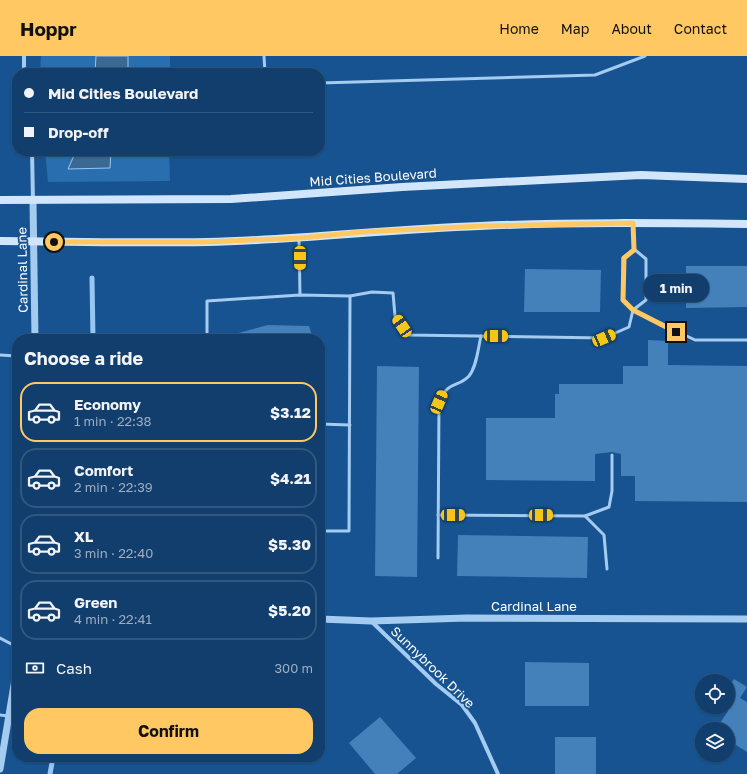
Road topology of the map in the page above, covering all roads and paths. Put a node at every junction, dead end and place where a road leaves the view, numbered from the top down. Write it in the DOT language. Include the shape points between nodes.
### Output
graph roads {
  1 [pos="24,56"];
  2 [pos="264,56"];
  3 [pos="644,56"];
  4 [pos="24,68"];
  5 [pos="265,68"];
  6 [pos="325,83"];
  7 [pos="32,156"];
  8 [pos="747,179"];
  9 [pos="0,200"];
  10 [pos="33,201"];
  11 [pos="633,223"];
  12 [pos="747,224"];
  13 [pos="300,238"];
  14 [pos="0,241"];
  15 [pos="34,242"];
  16 [pos="634,250"];
  17 [pos="300,295"];
  18 [pos="350,296"];
  19 [pos="633,310"];
  20 [pos="35,334"];
  21 [pos="207,334"];
  22 [pos="481,336"];
  23 [pos="747,340"];
  24 [pos="0,355"];
  25 [pos="12,356"];
  26 [pos="325,424"];
  27 [pos="350,425"];
  28 [pos="612,455"];
  29 [pos="438,515"];
  30 [pos="585,516"];
  31 [pos="325,532"];
  32 [pos="438,558"];
  33 [pos="607,569"];
  34 [pos="325,619"];
  35 [pos="747,620"];
  36 [pos="371,621"];
  37 [pos="0,638"];
  38 [pos="12,644"];
  39 [pos="12,694"];
  40 [pos="0,716"];
  41 [pos="8,716"];
  42 [pos="0,769"];
  43 [pos="498,774"];
  1 -- 4 [label="street"];
  2 -- 5 [label="lane"];
  3 -- 6 [label="lane" via="595,75"];
  7 -- 10 [label="street"];
  8 -- 10 [label="main road, Mid Cities Boulevard" via="641,175 230,199"];
  9 -- 10 [label="main road, Mid Cities Boulevard"];
  10 -- 15 [label="street, Cardinal Lane"];
  11 -- 12 [label="main road"];
  11 -- 13 [label="main road" via="481,226"];
  11 -- 16 [label="lane"];
  13 -- 15 [label="main road" via="206,242"];
  13 -- 17 [label="lane"];
  14 -- 15 [label="main road"];
  15 -- 20 [label="street, Cardinal Lane"];
  16 -- 19 [label="lane" via="624,258 623,300"];
  16 -- 19 [label="lane" via="646,259 646,300"];
  17 -- 18 [label="lane"];
  17 -- 21 [label="lane" via="207,301"];
  18 -- 22 [label="lane" via="372,292 392,293 395,316 408,335"];
  18 -- 27 [label="lane"];
  19 -- 22 [label="lane" via="629,327 604,338"];
  19 -- 23 [label="lane" via="695,340"];
  22 -- 29 [label="lane" via="475,364 469,376 444,391 439,402"];
  24 -- 25 [label="lane"];
  26 -- 27 [label="lane"];
  27 -- 31 [label="lane" via="349,531"];
  28 -- 30 [label="lane" via="610,507"];
  29 -- 30 [label="lane"];
  29 -- 32 [label="lane"];
  30 -- 33 [label="lane" via="604,535"];
  34 -- 36 [label="street, Cardinal Lane"];
  35 -- 36 [label="street, Cardinal Lane" via="467,618"];
  36 -- 43 [label="street, Sunnybrook Drive" via="436,684 462,705 476,723"];
  37 -- 38 [label="lane"];
  39 -- 41 [label="street"];
  40 -- 41 [label="lane"];
  41 -- 42 [label="street"];
}
